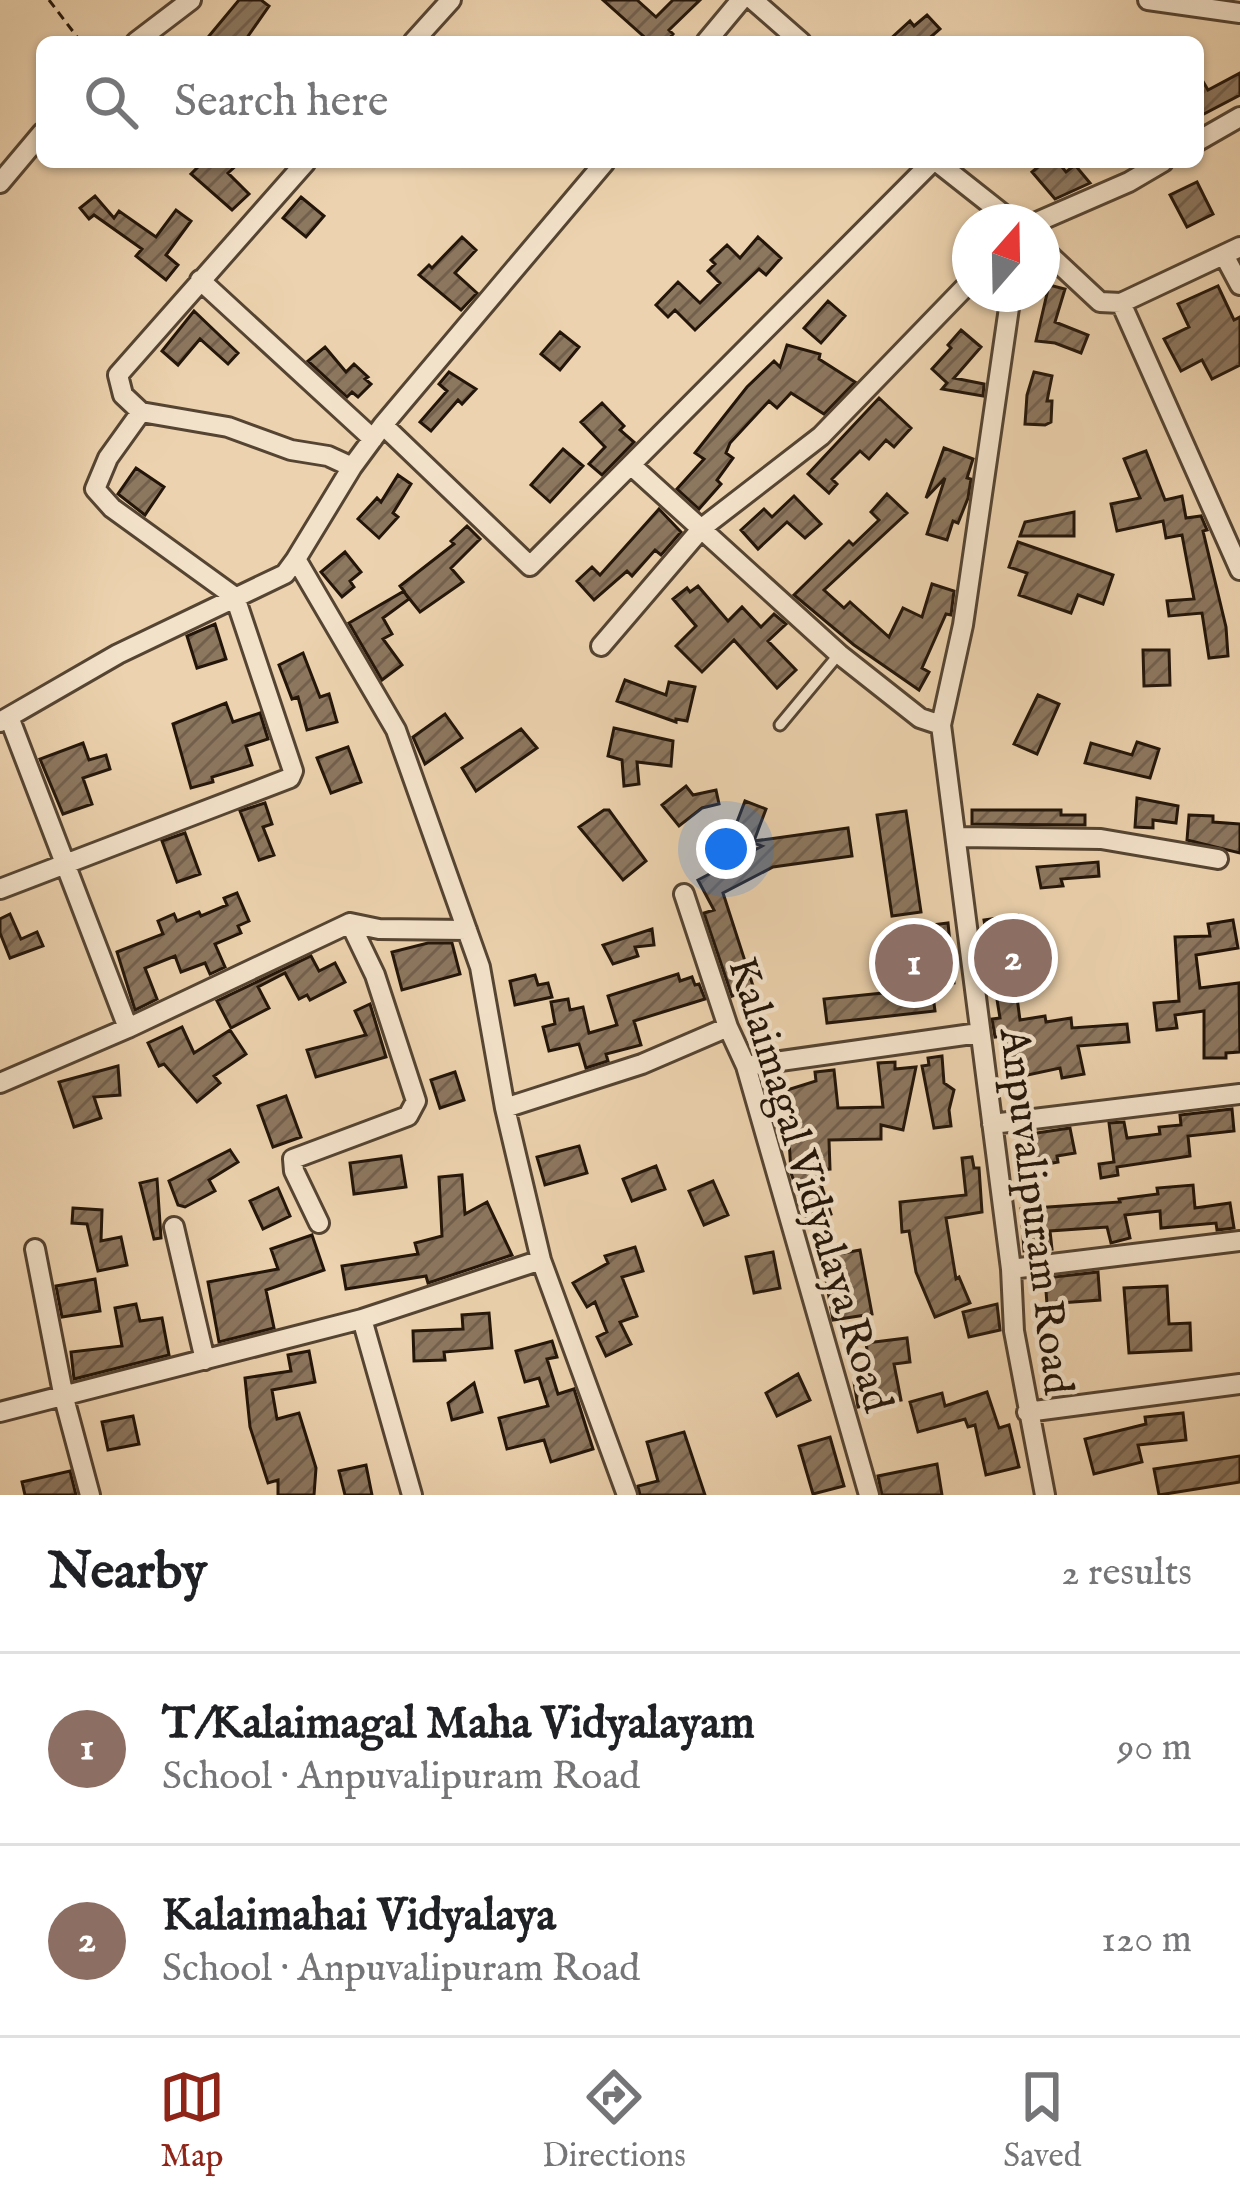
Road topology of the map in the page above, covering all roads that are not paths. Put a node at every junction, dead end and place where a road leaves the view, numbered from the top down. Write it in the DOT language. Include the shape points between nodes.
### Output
graph roads {
  1 [pos="191,0"];
  2 [pos="451,0"];
  3 [pos="741,0"];
  4 [pos="753,0"];
  5 [pos="1148,0"];
  6 [pos="1240,13"];
  7 [pos="144,36"];
  8 [pos="418,36"];
  9 [pos="711,36"];
  10 [pos="794,36"];
  11 [pos="1240,116"];
  12 [pos="1204,137"];
  13 [pos="36,139"];
  14 [pos="4,168"];
  15 [pos="301,168"];
  16 [pos="600,168"];
  17 [pos="928,168"];
  18 [pos="942,168"];
  19 [pos="1153,168"];
  20 [pos="989,204"];
  21 [pos="1060,212"];
  22 [pos="1232,251"];
  23 [pos="1060,265"];
  24 [pos="200,280"];
  25 [pos="1240,285"];
  26 [pos="952,301"];
  27 [pos="1121,303"];
  28 [pos="1008,312"];
  29 [pos="141,412"];
  30 [pos="378,432"];
  31 [pos="632,466"];
  32 [pos="352,467"];
  33 [pos="702,528"];
  34 [pos="296,560"];
  35 [pos="1240,570"];
  36 [pos="235,597"];
  37 [pos="601,646"];
  38 [pos="839,654"];
  39 [pos="4,720"];
  40 [pos="941,724"];
  41 [pos="779,725"];
  42 [pos="958,837"];
  43 [pos="1218,859"];
  44 [pos="65,862"];
  45 [pos="0,889"];
  46 [pos="684,895"];
  47 [pos="350,923"];
  48 [pos="466,930"];
  49 [pos="728,1027"];
  50 [pos="128,1028"];
  51 [pos="979,1034"];
  52 [pos="746,1066"];
  53 [pos="0,1083"];
  54 [pos="1240,1094"];
  55 [pos="505,1108"];
  56 [pos="992,1124"];
  57 [pos="319,1223"];
  58 [pos="174,1227"];
  59 [pos="1240,1240"];
  60 [pos="34,1249"];
  61 [pos="541,1260"];
  62 [pos="1011,1269"];
  63 [pos="362,1319"];
  64 [pos="205,1360"];
  65 [pos="1240,1384"];
  66 [pos="64,1398"];
  67 [pos="0,1412"];
  68 [pos="1027,1412"];
  69 [pos="90,1495"];
  70 [pos="412,1495"];
  71 [pos="627,1495"];
  72 [pos="869,1495"];
  73 [pos="1045,1495"];
  1 -- 7 [label="street"];
  2 -- 8 [label="street"];
  3 -- 9 [label="street"];
  4 -- 10 [label="street"];
  5 -- 6 [label="street"];
  11 -- 12 [label="street"];
  13 -- 14 [label="street"];
  15 -- 24 [label="street"];
  16 -- 30 [label="street"];
  17 -- 31 [label="street"];
  18 -- 20 [label="street"];
  19 -- 21 [label="street"];
  22 -- 25 [label="street"];
  22 -- 27 [label="street"];
  23 -- 27 [label="street" via="1100,302"];
  24 -- 29 [label="street" via="118,375 123,395"];
  24 -- 30 [label="street"];
  26 -- 33 [label="street" via="821,436"];
  27 -- 35 [label="street"];
  28 -- 40 [label="street, Anpuvalipuram Road"];
  29 -- 32 [label="street" via="228,427"];
  29 -- 36 [label="street" via="95,490"];
  30 -- 31 [label="street" via="530,566"];
  30 -- 32 [label="street"];
  31 -- 33 [label="street"];
  32 -- 34 [label="street"];
  33 -- 37 [label="street"];
  33 -- 38 [label="street"];
  34 -- 36 [label="street" via="285,574"];
  34 -- 48 [label="street" via="396,730"];
  36 -- 39 [label="street"];
  36 -- 44 [label="street" via="293,764 290,778"];
  38 -- 40 [label="street" via="920,718"];
  38 -- 41 [label="lane"];
  39 -- 44 [label="street"];
  40 -- 42 [label="street, Anpuvalipuram Road"];
  42 -- 43 [label="street" via="1101,839"];
  42 -- 51 [label="street, Anpuvalipuram Road"];
  44 -- 45 [label="street"];
  44 -- 50 [label="street"];
  46 -- 49 [label="street, Kalaimagal Vidyalaya Road"];
  47 -- 48 [label="street"];
  47 -- 50 [label="street"];
  47 -- 57 [label="street" via="416,1107 293,1159"];
  48 -- 55 [label="street"];
  49 -- 52 [label="street, Kalaimagal Vidyalaya Road"];
  49 -- 55 [label="street"];
  50 -- 53 [label="street"];
  51 -- 52 [label="street"];
  51 -- 56 [label="street, Anpuvalipuram Road"];
  52 -- 72 [label="street, Kalaimagal Vidyalaya Road"];
  54 -- 56 [label="street"];
  55 -- 61 [label="street"];
  56 -- 62 [label="street, Anpuvalipuram Road"];
  58 -- 64 [label="street"];
  59 -- 62 [label="street"];
  60 -- 66 [label="street"];
  61 -- 63 [label="street"];
  61 -- 71 [label="street"];
  62 -- 68 [label="street, Anpuvalipuram Road"];
  63 -- 64 [label="street"];
  63 -- 70 [label="street"];
  64 -- 66 [label="street"];
  65 -- 68 [label="street"];
  66 -- 67 [label="street"];
  66 -- 69 [label="street"];
  68 -- 73 [label="street, Anpuvalipuram Road"];
}
